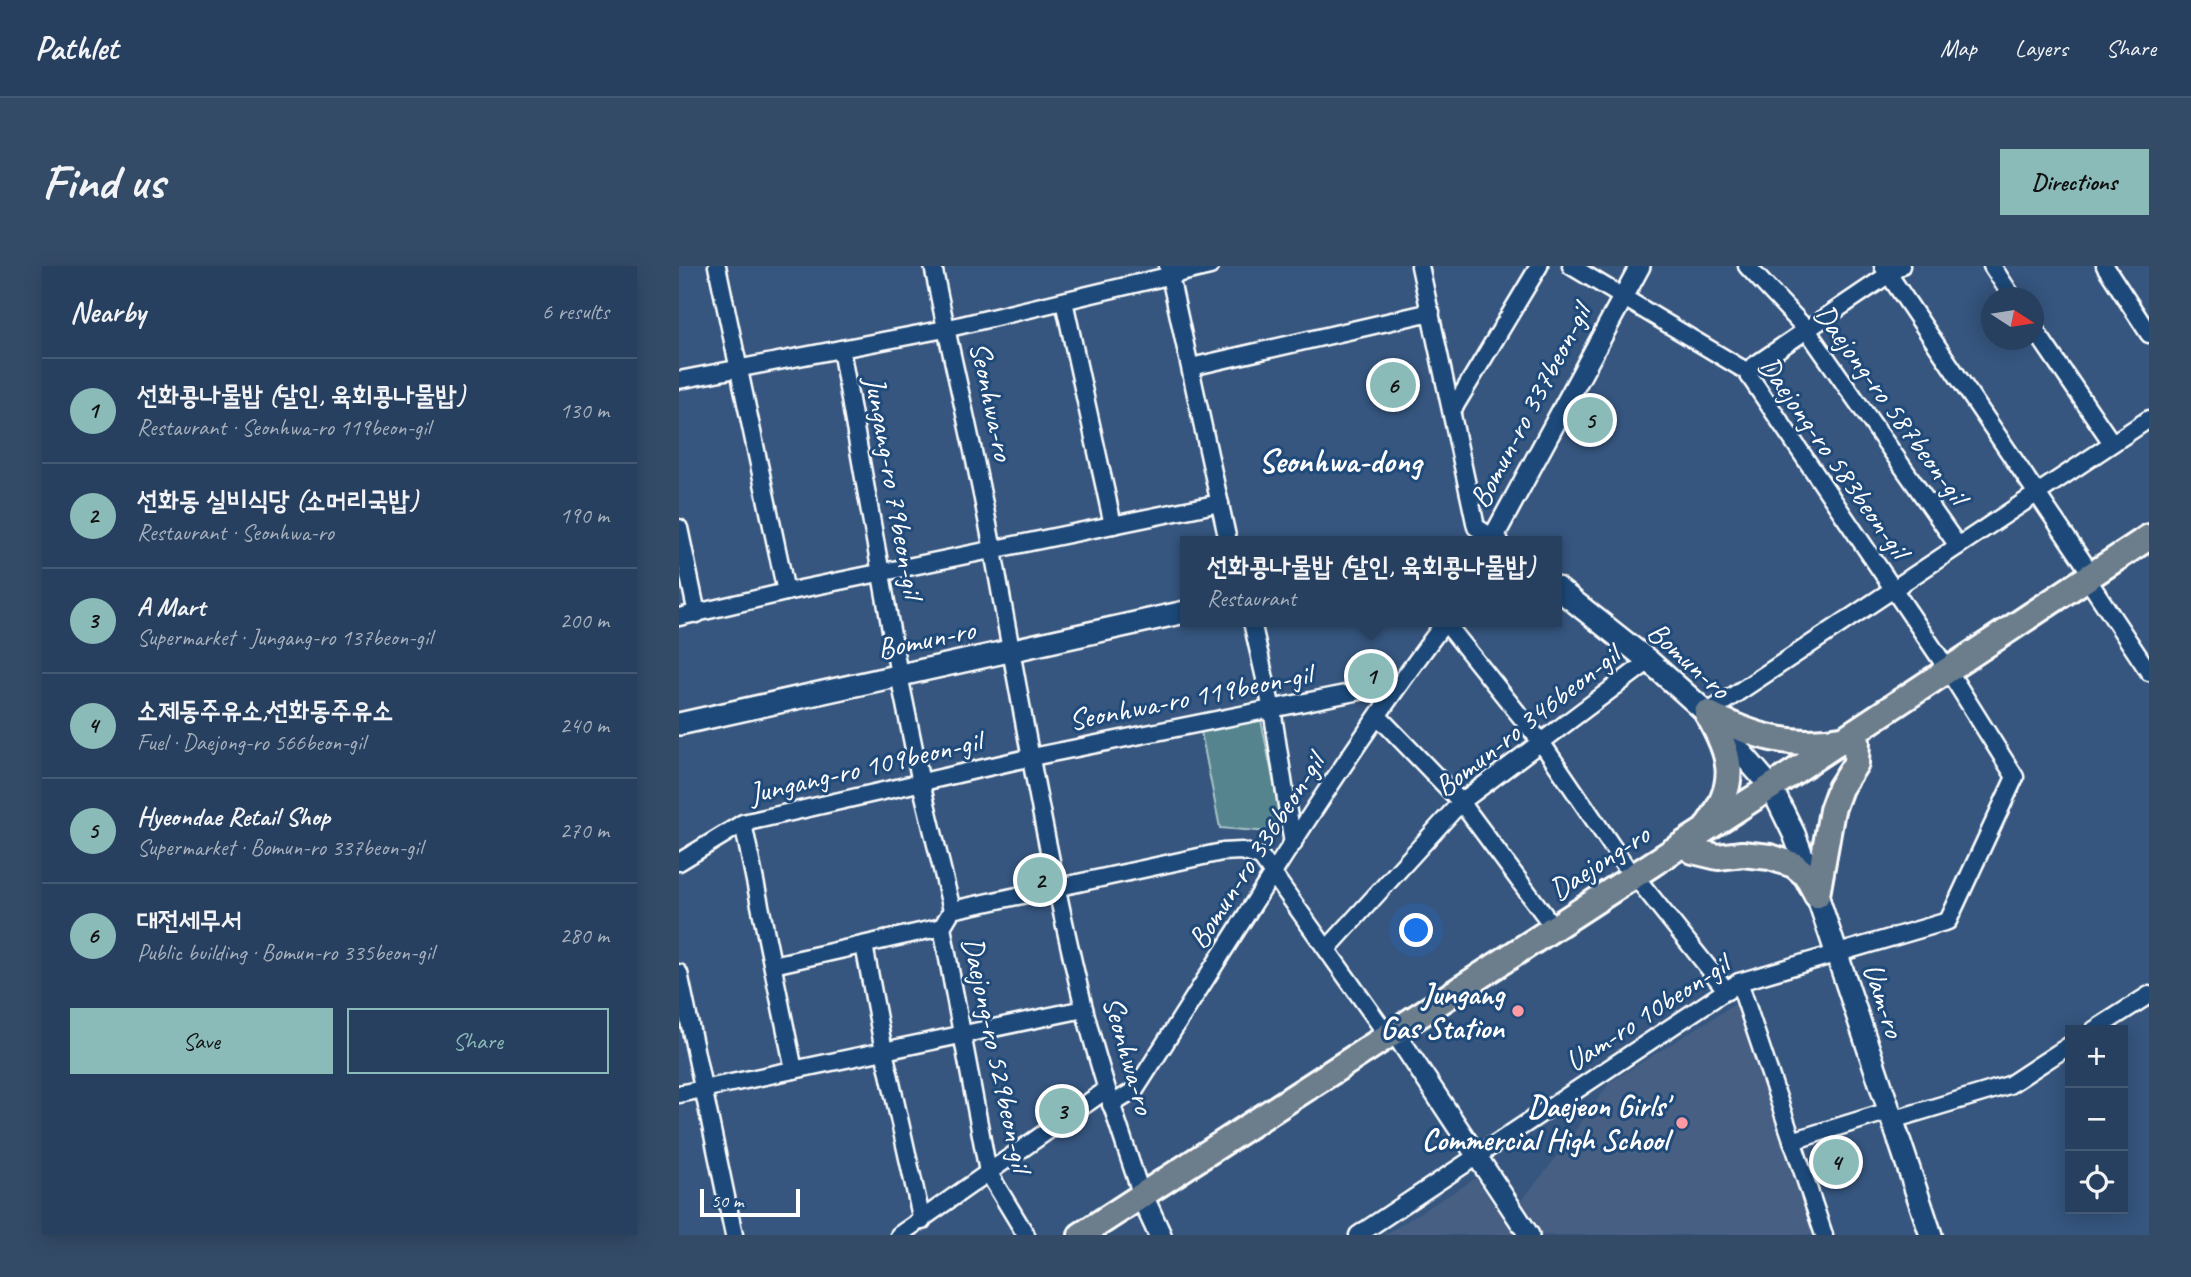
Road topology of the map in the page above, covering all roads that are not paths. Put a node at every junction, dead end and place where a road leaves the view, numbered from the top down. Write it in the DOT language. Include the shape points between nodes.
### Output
graph roads {
  1 [pos="717,266"];
  2 [pos="933,266"];
  3 [pos="1210,266"];
  4 [pos="1420,266"];
  5 [pos="1539,266"];
  6 [pos="1571,266"];
  7 [pos="1640,266"];
  8 [pos="1747,266"];
  9 [pos="1992,266"];
  10 [pos="2105,266"];
  11 [pos="1891,269"];
  12 [pos="1169,271"];
  13 [pos="2006,287"];
  14 [pos="1622,298"];
  15 [pos="1064,301"];
  16 [pos="1431,312"];
  17 [pos="946,329"];
  18 [pos="1807,330"];
  19 [pos="2149,334"];
  20 [pos="2044,343"];
  21 [pos="841,349"];
  22 [pos="1191,367"];
  23 [pos="739,369"];
  24 [pos="1746,371"];
  25 [pos="679,380"];
  26 [pos="1452,411"];
  27 [pos="2149,419"];
  28 [pos="2112,443"];
  29 [pos="2036,494"];
  30 [pos="1220,503"];
  31 [pos="1113,525"];
  32 [pos="679,528"];
  33 [pos="1227,536"];
  34 [pos="1487,536"];
  35 [pos="1494,536"];
  36 [pos="2149,537"];
  37 [pos="1958,546"];
  38 [pos="2149,548"];
  39 [pos="993,549"];
  40 [pos="881,573"];
  41 [pos="2092,580"];
  42 [pos="1893,589"];
  43 [pos="786,592"];
  44 [pos="1562,593"];
  45 [pos="1180,613"];
  46 [pos="697,614"];
  47 [pos="679,617"];
  48 [pos="1253,627"];
  49 [pos="1441,627"];
  50 [pos="1449,627"];
  51 [pos="1010,651"];
  52 [pos="1649,661"];
  53 [pos="2149,672"];
  54 [pos="1950,674"];
  55 [pos="899,676"];
  56 [pos="1400,683"];
  57 [pos="1272,709"];
  58 [pos="1707,713"];
  59 [pos="1378,716"];
  60 [pos="679,724"];
  61 [pos="1851,739"];
  62 [pos="1541,742"];
  63 [pos="1032,757"];
  64 [pos="921,783"];
  65 [pos="1773,792"];
  66 [pos="1461,802"];
  67 [pos="743,823"];
  68 [pos="1698,842"];
  69 [pos="1293,844"];
  70 [pos="679,862"];
  71 [pos="1273,874"];
  72 [pos="1638,881"];
  73 [pos="1057,888"];
  74 [pos="1817,895"];
  75 [pos="952,909"];
  76 [pos="942,927"];
  77 [pos="1554,928"];
  78 [pos="864,944"];
  79 [pos="1327,949"];
  80 [pos="1837,953"];
  81 [pos="773,965"];
  82 [pos="679,973"];
  83 [pos="1733,986"];
  84 [pos="2149,995"];
  85 [pos="1084,1009"];
  86 [pos="2102,1025"];
  87 [pos="963,1034"];
  88 [pos="1395,1039"];
  89 [pos="2065,1048"];
  90 [pos="884,1051"];
  91 [pos="794,1070"];
  92 [pos="702,1089"];
  93 [pos="679,1094"];
  94 [pos="1109,1097"];
  95 [pos="1891,1116"];
  96 [pos="1792,1141"];
  97 [pos="1478,1156"];
  98 [pos="988,1172"];
  99 [pos="1146,1203"];
  100 [pos="922,1221"];
  101 [pos="734,1235"];
  102 [pos="899,1235"];
  103 [pos="1026,1235"];
  104 [pos="1081,1235"];
  105 [pos="1110,1235"];
  106 [pos="1160,1235"];
  107 [pos="1358,1235"];
  108 [pos="1529,1235"];
  109 [pos="1823,1235"];
  110 [pos="1931,1235"];
  1 -- 23 [label="street"];
  2 -- 17 [label="street, Seonhwa-ro"];
  3 -- 12 [label="street, Jungang-ro 79beon-gil"];
  4 -- 16 [label="street"];
  5 -- 26 [label="street"];
  6 -- 14 [label="street, Daejong-ro 583beon-gil"];
  7 -- 14 [label="street, Bomun-ro 337beon-gil"];
  8 -- 18 [label="street, Daejong-ro 587beon-gil"];
  9 -- 13 [label="street"];
  10 -- 19 [label="street"];
  11 -- 18 [label="street"];
  11 -- 29 [label="street"];
  12 -- 15 [label="street, Jungang-ro 79beon-gil"];
  12 -- 22 [label="street"];
  14 -- 24 [label="street, Daejong-ro 583beon-gil"];
  14 -- 35 [label="street, Bomun-ro 337beon-gil"];
  15 -- 17 [label="street, Jungang-ro 79beon-gil"];
  15 -- 31 [label="street"];
  16 -- 22 [label="street"];
  16 -- 26 [label="street"];
  17 -- 21 [label="street, Jungang-ro 79beon-gil"];
  17 -- 39 [label="street, Seonhwa-ro"];
  18 -- 24 [label="street"];
  18 -- 37 [label="street, Daejong-ro 587beon-gil"];
  20 -- 28 [label="street"];
  21 -- 23 [label="street, Jungang-ro 79beon-gil"];
  21 -- 40 [label="street, Jungang-ro 79beon-gil"];
  22 -- 30 [label="street"];
  23 -- 25 [label="street, Jungang-ro 79beon-gil"];
  23 -- 43 [label="street"];
  24 -- 42 [label="street, Daejong-ro 583beon-gil"];
  26 -- 34 [label="street" via="1476,527"];
  27 -- 28 [label="street"];
  28 -- 29 [label="street"];
  29 -- 37 [label="street"];
  29 -- 41 [label="street"];
  30 -- 31 [label="street"];
  30 -- 33 [label="street"];
  31 -- 39 [label="street"];
  32 -- 46 [label="street"];
  36 -- 41 [label="main road, Daejong-ro"];
  37 -- 42 [label="street"];
  38 -- 41 [label="main road, Daejong-ro"];
  39 -- 40 [label="street"];
  39 -- 51 [label="street, Seonhwa-ro"];
  40 -- 43 [label="street"];
  40 -- 55 [label="street, Jungang-ro 79beon-gil"];
  41 -- 53 [label="street"];
  41 -- 54 [label="main road, Daejong-ro"];
  42 -- 54 [label="street, Daejong-ro 583beon-gil"];
  42 -- 58 [label="street"];
  43 -- 46 [label="street"];
  44 -- 52 [label="main road, Bomun-ro"];
  45 -- 51 [label="main road, Bomun-ro"];
  46 -- 47 [label="street"];
  48 -- 57 [label="street"];
  49 -- 56 [label="street, Bomun-ro 336beon-gil"];
  50 -- 62 [label="street"];
  51 -- 55 [label="main road, Bomun-ro"];
  51 -- 63 [label="street, Seonhwa-ro"];
  52 -- 58 [label="main road, Bomun-ro"];
  52 -- 62 [label="street, Bomun-ro 346beon-gil"];
  54 -- 61 [label="main road, Daejong-ro"];
  54 -- 80 [label="street, Daejong-ro 583beon-gil" via="2015,777 1948,921"];
  55 -- 60 [label="main road, Bomun-ro"];
  55 -- 64 [label="street, Daejong-ro 529beon-gil"];
  56 -- 57 [label="street, Seonhwa-ro 119beon-gil"];
  56 -- 59 [label="street, Bomun-ro 336beon-gil"];
  57 -- 63 [label="street, Seonhwa-ro 119beon-gil"];
  57 -- 69 [label="street"];
  58 -- 61 [label="main road" via="1770,739 1807,743"];
  58 -- 65 [label="main road, Bomun-ro"];
  58 -- 68 [label="main road" via="1724,743 1729,770 1725,797"];
  59 -- 66 [label="street"];
  59 -- 69 [label="street, Bomun-ro 336beon-gil"];
  61 -- 65 [label="main road, Daejong-ro"];
  61 -- 74 [label="main road" via="1856,763 1832,810"];
  62 -- 66 [label="street, Bomun-ro 346beon-gil"];
  62 -- 72 [label="street"];
  63 -- 64 [label="street, Jungang-ro 109beon-gil"];
  63 -- 73 [label="street, Seonhwa-ro"];
  64 -- 67 [label="street, Jungang-ro 109beon-gil"];
  64 -- 75 [label="street, Daejong-ro 529beon-gil"];
  65 -- 68 [label="main road, Daejong-ro"];
  65 -- 74 [label="main road, Uam-ro"];
  66 -- 77 [label="street"];
  66 -- 79 [label="street, Bomun-ro 346beon-gil"];
  67 -- 70 [label="street, Jungang-ro 109beon-gil"];
  67 -- 81 [label="street"];
  68 -- 72 [label="main road, Daejong-ro"];
  68 -- 74 [label="main road" via="1718,857 1742,854 1794,865"];
  69 -- 71 [label="street, Bomun-ro 336beon-gil"];
  71 -- 73 [label="street" via="1261,857 1222,852"];
  71 -- 79 [label="street"];
  71 -- 94 [label="street, Bomun-ro 336beon-gil" via="1136,1090"];
  72 -- 77 [label="main road, Daejong-ro"];
  72 -- 83 [label="street"];
  72 -- 88 [label="main road, Daejong-ro"];
  73 -- 75 [label="street"];
  73 -- 85 [label="street, Seonhwa-ro"];
  74 -- 80 [label="main road, Uam-ro"];
  75 -- 76 [label="street, Daejong-ro 529beon-gil"];
  76 -- 78 [label="street"];
  76 -- 87 [label="street, Daejong-ro 529beon-gil"];
  77 -- 88 [label="main road, Daejong-ro"];
  78 -- 81 [label="street"];
  78 -- 90 [label="street"];
  79 -- 88 [label="street"];
  80 -- 83 [label="street, Uam-ro 10beon-gil"];
  80 -- 95 [label="main road, Uam-ro"];
  81 -- 91 [label="street"];
  82 -- 92 [label="street"];
  83 -- 96 [label="street"];
  83 -- 97 [label="street, Uam-ro 10beon-gil"];
  84 -- 86 [label="street"];
  85 -- 87 [label="street"];
  85 -- 94 [label="street, Seonhwa-ro"];
  87 -- 90 [label="street"];
  87 -- 98 [label="street, Daejong-ro 529beon-gil"];
  88 -- 97 [label="street"];
  88 -- 99 [label="main road, Daejong-ro"];
  89 -- 95 [label="street" via="2009,1085"];
  90 -- 91 [label="street"];
  90 -- 100 [label="street"];
  91 -- 92 [label="street"];
  92 -- 93 [label="street"];
  92 -- 101 [label="street"];
  94 -- 98 [label="street, Bomun-ro 336beon-gil"];
  94 -- 99 [label="street, Seonhwa-ro"];
  95 -- 96 [label="street"];
  95 -- 110 [label="main road, Uam-ro"];
  96 -- 109 [label="street"];
  97 -- 107 [label="street, Uam-ro 10beon-gil"];
  97 -- 108 [label="street"];
  98 -- 100 [label="street, Bomun-ro 336beon-gil"];
  98 -- 103 [label="street, Daejong-ro 529beon-gil"];
  99 -- 104 [label="main road, Daejong-ro"];
  99 -- 105 [label="main road, Daejong-ro"];
  99 -- 106 [label="main road, Seonhwa-ro"];
  100 -- 102 [label="street, Bomun-ro 336beon-gil"];
}
